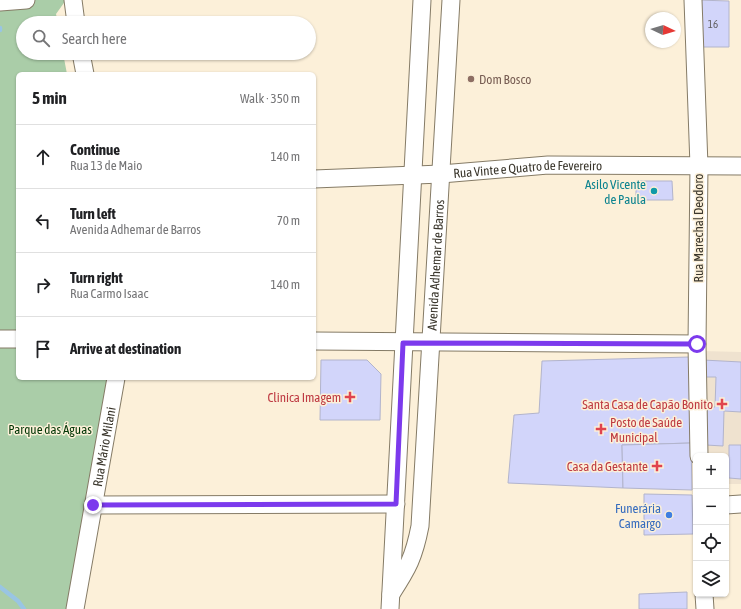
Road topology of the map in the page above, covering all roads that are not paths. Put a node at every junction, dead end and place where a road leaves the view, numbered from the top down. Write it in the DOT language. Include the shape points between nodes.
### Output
graph roads {
  1 [pos="26,0"];
  2 [pos="73,0"];
  3 [pos="422,0"];
  4 [pos="451,0"];
  5 [pos="693,0"];
  6 [pos="0,2"];
  7 [pos="75,16"];
  8 [pos="82,60"];
  9 [pos="85,72"];
  10 [pos="699,166"];
  11 [pos="741,166"];
  12 [pos="441,174"];
  13 [pos="413,175"];
  14 [pos="316,179"];
  15 [pos="16,338"];
  16 [pos="0,339"];
  17 [pos="316,341"];
  18 [pos="403,343"];
  19 [pos="431,343"];
  20 [pos="697,344"];
  21 [pos="116,380"];
  22 [pos="700,453"];
  23 [pos="396,504"];
  24 [pos="741,504"];
  25 [pos="93,505"];
  26 [pos="729,505"];
  27 [pos="704,597"];
  28 [pos="390,602"];
  29 [pos="75,609"];
  30 [pos="705,609"];
  1 -- 6 [label="street"];
  2 -- 7 [label="street"];
  3 -- 13 [label="street, Avenida Adhemar de Barros"];
  4 -- 12 [label="street, Avenida Adhemar de Barros"];
  5 -- 10 [label="street, Rua Marechal Deodoro"];
  8 -- 9 [label="street"];
  10 -- 11 [label="street, Rua Vinte e Quatro de Fevereiro"];
  10 -- 12 [label="street, Rua Vinte e Quatro de Fevereiro" via="548,165"];
  10 -- 20 [label="street, Rua Marechal Deodoro"];
  12 -- 13 [label="street, Rua Vinte e Quatro de Fevereiro"];
  12 -- 19 [label="street, Avenida Adhemar de Barros"];
  13 -- 14 [label="street, Rua Vinte e Quatro de Fevereiro"];
  13 -- 18 [label="street, Avenida Adhemar de Barros"];
  15 -- 16 [label="street"];
  17 -- 18 [label="street"];
  18 -- 19 [label="street"];
  18 -- 23 [label="street, Avenida Adhemar de Barros"];
  19 -- 20 [label="street"];
  19 -- 28 [label="street, Avenida Adhemar de Barros" via="420,526 407,571"];
  20 -- 22 [label="street, Rua Marechal Deodoro"];
  21 -- 25 [label="street, Rua Mário Milani"];
  23 -- 25 [label="street"];
  23 -- 28 [label="street, Avenida Adhemar de Barros"];
  24 -- 26 [label="street"];
  25 -- 29 [label="street, Rua Mário Milani"];
  27 -- 30 [label="street"];
}
